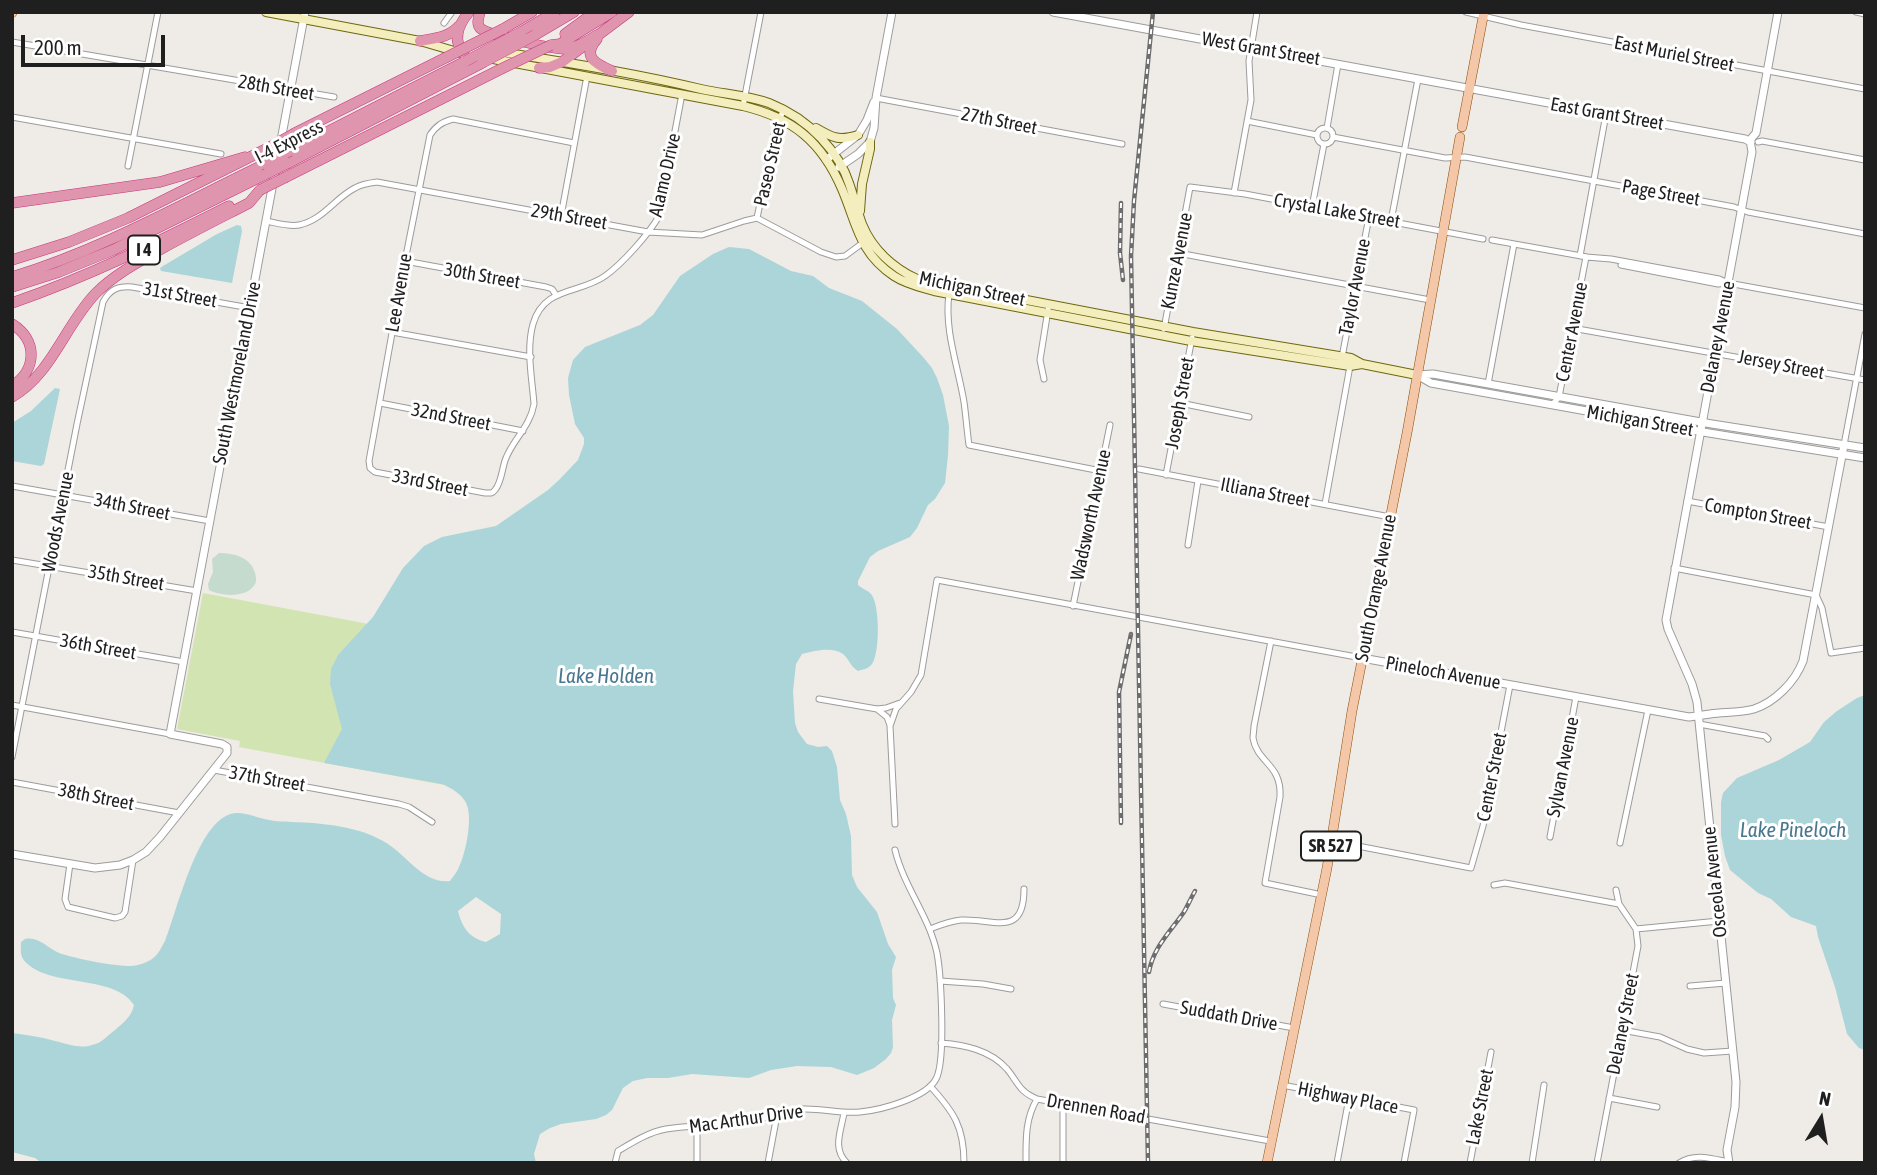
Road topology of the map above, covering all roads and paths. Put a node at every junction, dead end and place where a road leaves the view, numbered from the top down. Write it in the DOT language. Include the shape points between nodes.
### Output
graph roads {
  1 [pos="158,12"];
  2 [pos="267,12"];
  3 [pos="452,12"];
  4 [pos="468,12"];
  5 [pos="480,12"];
  6 [pos="532,12"];
  7 [pos="555,12"];
  8 [pos="574,12"];
  9 [pos="595,12"];
  10 [pos="612,12"];
  11 [pos="761,12"];
  12 [pos="892,12"];
  13 [pos="1053,12"];
  14 [pos="1257,12"];
  15 [pos="1466,12"];
  16 [pos="1778,12"];
  17 [pos="1856,12"];
  18 [pos="628,13"];
  19 [pos="1484,14"];
  20 [pos="1865,14"];
  21 [pos="304,15"];
  22 [pos="444,23"];
  23 [pos="460,26"];
  24 [pos="597,35"];
  25 [pos="12,41"];
  26 [pos="420,41"];
  27 [pos="457,44"];
  28 [pos="551,45"];
  29 [pos="1251,47"];
  30 [pos="465,57"];
  31 [pos="562,62"];
  32 [pos="1338,64"];
  33 [pos="148,65"];
  34 [pos="539,68"];
  35 [pos="612,71"];
  36 [pos="1767,71"];
  37 [pos="587,76"];
  38 [pos="1418,79"];
  39 [pos="685,85"];
  40 [pos="1469,89"];
  41 [pos="1865,89"];
  42 [pos="290,90"];
  43 [pos="682,95"];
  44 [pos="334,97"];
  45 [pos="876,98"];
  46 [pos="744,102"];
  47 [pos="1606,114"];
  48 [pos="781,115"];
  49 [pos="12,117"];
  50 [pos="1247,121"];
  51 [pos="805,122"];
  52 [pos="1462,127"];
  53 [pos="1326,128"];
  54 [pos="858,135"];
  55 [pos="1317,135"];
  56 [pos="1333,137"];
  57 [pos="1460,137"];
  58 [pos="1754,140"];
  59 [pos="134,142"];
  60 [pos="870,142"];
  61 [pos="574,143"];
  62 [pos="1122,144"];
  63 [pos="1324,144"];
  64 [pos="1404,151"];
  65 [pos="221,154"];
  66 [pos="259,154"];
  67 [pos="830,157"];
  68 [pos="1456,158"];
  69 [pos="1865,160"];
  70 [pos="128,166"];
  71 [pos="842,167"];
  72 [pos="264,169"];
  73 [pos="832,169"];
  74 [pos="1594,181"];
  75 [pos="1191,187"];
  76 [pos="260,190"];
  77 [pos="419,190"];
  78 [pos="1234,193"];
  79 [pos="12,203"];
  80 [pos="1312,207"];
  81 [pos="1742,209"];
  82 [pos="561,216"];
  83 [pos="1369,217"];
  84 [pos="757,218"];
  85 [pos="860,218"];
  86 [pos="266,221"];
  87 [pos="1391,221"];
  88 [pos="1442,231"];
  89 [pos="648,232"];
  90 [pos="1865,234"];
  91 [pos="1483,239"];
  92 [pos="866,240"];
  93 [pos="1492,240"];
  94 [pos="1514,244"];
  95 [pos="1178,253"];
  96 [pos="1583,256"];
  97 [pos="12,260"];
  98 [pos="405,261"];
  99 [pos="12,277"];
  100 [pos="1728,283"];
  101 [pos="1355,286"];
  102 [pos="12,287"];
  103 [pos="960,287"];
  104 [pos="111,291"];
  105 [pos="949,294"];
  106 [pos="556,295"];
  107 [pos="1430,300"];
  108 [pos="16,301"];
  109 [pos="250,307"];
  110 [pos="1865,308"];
  111 [pos="1048,309"];
  112 [pos="12,324"];
  113 [pos="1572,328"];
  114 [pos="1164,331"];
  115 [pos="392,332"];
  116 [pos="1865,334"];
  117 [pos="1192,336"];
  118 [pos="1277,351"];
  119 [pos="1715,353"];
  120 [pos="1342,357"];
  121 [pos="531,358"];
  122 [pos="1334,363"];
  123 [pos="1362,364"];
  124 [pos="1350,366"];
  125 [pos="1417,375"];
  126 [pos="1044,379"];
  127 [pos="1856,379"];
  128 [pos="1865,380"];
  129 [pos="1488,384"];
  130 [pos="12,386"];
  131 [pos="12,397"];
  132 [pos="1559,397"];
  133 [pos="380,403"];
  134 [pos="1180,403"];
  135 [pos="1552,405"];
  136 [pos="1617,412"];
  137 [pos="1249,417"];
  138 [pos="1702,422"];
  139 [pos="1110,425"];
  140 [pos="523,431"];
  141 [pos="1700,431"];
  142 [pos="1788,436"];
  143 [pos="1778,444"];
  144 [pos="1844,445"];
  145 [pos="1865,448"];
  146 [pos="1843,454"];
  147 [pos="1865,458"];
  148 [pos="369,461"];
  149 [pos="1139,470"];
  150 [pos="1101,471"];
  151 [pos="1166,475"];
  152 [pos="1198,481"];
  153 [pos="12,486"];
  154 [pos="64,494"];
  155 [pos="1687,501"];
  156 [pos="1325,504"];
  157 [pos="1391,517"];
  158 [pos="209,522"];
  159 [pos="1829,527"];
  160 [pos="1188,545"];
  161 [pos="12,560"];
  162 [pos="49,565"];
  163 [pos="1674,568"];
  164 [pos="197,591"];
  165 [pos="1816,595"];
  166 [pos="1073,606"];
  167 [pos="1667,608"];
  168 [pos="12,632"];
  169 [pos="36,636"];
  170 [pos="1271,641"];
  171 [pos="1865,648"];
  172 [pos="1362,658"];
  173 [pos="184,662"];
  174 [pos="1510,685"];
  175 [pos="1576,697"];
  176 [pos="819,699"];
  177 [pos="900,703"];
  178 [pos="12,705"];
  179 [pos="23,706"];
  180 [pos="877,709"];
  181 [pos="1648,710"];
  182 [pos="1698,720"];
  183 [pos="890,726"];
  184 [pos="170,734"];
  185 [pos="1768,739"];
  186 [pos="12,757"];
  187 [pos="214,770"];
  188 [pos="12,782"];
  189 [pos="179,813"];
  190 [pos="432,822"];
  191 [pos="895,824"];
  192 [pos="1550,837"];
  193 [pos="1332,841"];
  194 [pos="1620,844"];
  195 [pos="895,850"];
  196 [pos="12,854"];
  197 [pos="133,860"];
  198 [pos="70,864"];
  199 [pos="1493,885"];
  200 [pos="1024,889"];
  201 [pos="1616,890"];
  202 [pos="1322,895"];
  203 [pos="1619,904"];
  204 [pos="1719,920"];
  205 [pos="930,929"];
  206 [pos="1636,929"];
  207 [pos="940,981"];
  208 [pos="1726,983"];
  209 [pos="1690,986"];
  210 [pos="1011,989"];
  211 [pos="1163,1004"];
  212 [pos="1294,1028"];
  213 [pos="1622,1030"];
  214 [pos="941,1043"];
  215 [pos="1733,1051"];
  216 [pos="1491,1052"];
  217 [pos="1282,1085"];
  218 [pos="1545,1085"];
  219 [pos="930,1086"];
  220 [pos="1349,1098"];
  221 [pos="1609,1098"];
  222 [pos="1037,1099"];
  223 [pos="1063,1104"];
  224 [pos="1657,1107"];
  225 [pos="844,1113"];
  226 [pos="778,1115"];
  227 [pos="696,1127"];
  228 [pos="1270,1141"];
  229 [pos="615,1162"];
  230 [pos="1728,1162"];
  231 [pos="697,1163"];
  232 [pos="768,1163"];
  233 [pos="847,1163"];
  234 [pos="964,1163"];
  235 [pos="1026,1163"];
  236 [pos="1063,1163"];
  237 [pos="1266,1163"];
  238 [pos="1337,1163"];
  239 [pos="1404,1163"];
  240 [pos="1470,1163"];
  241 [pos="1532,1163"];
  242 [pos="1597,1163"];
  243 [pos="1679,1163"];
  1 -- 33 [label="street"];
  2 -- 21 [label="main road, Michigan Street"];
  3 -- 22 [label="street"];
  4 -- 23 [label="highway"];
  5 -- 24 [label="highway" via="480,28 534,44 569,48"];
  6 -- 66 [label="highway, I 4, bridge"];
  7 -- 30 [label="highway, I-4 Express, bridge"];
  8 -- 72 [label="highway, I-4 Express, bridge" via="288,163"];
  9 -- 28 [label="highway, I 4"];
  10 -- 28 [label="highway"];
  11 -- 46 [label="street"];
  12 -- 45 [label="street"];
  13 -- 29 [label="street, West Grant Street"];
  14 -- 29 [label="street"];
  15 -- 19 [label="street, East Muriel Street"];
  16 -- 36 [label="street, Delaney Avenue"];
  17 -- 20 [label="street"];
  18 -- 24 [label="highway"];
  18 -- 35 [label="highway" via="591,48 594,62"];
  19 -- 36 [label="street, East Muriel Street"];
  19 -- 40 [label="main road, South Orange Avenue / SR 527"];
  21 -- 26 [label="main road, Michigan Street"];
  21 -- 42 [label="street, South Westmoreland Drive"];
  23 -- 26 [label="highway" via="444,37"];
  23 -- 27 [label="highway"];
  24 -- 31 [label="highway"];
  25 -- 33 [label="street, 28th Street"];
  26 -- 27 [label="main road, Michigan Street"];
  26 -- 30 [label="main road, Michigan Street"];
  27 -- 30 [label="highway"];
  27 -- 31 [label="main road, Michigan Street"];
  28 -- 76 [label="highway, I 4, bridge"];
  29 -- 32 [label="street, West Grant Street"];
  29 -- 50 [label="street"];
  30 -- 34 [label="main road, Michigan Street"];
  30 -- 72 [label="highway, I-4 Express, bridge"];
  31 -- 34 [label="highway"];
  31 -- 35 [label="main road, Michigan Street"];
  32 -- 38 [label="street, West Grant Street"];
  32 -- 53 [label="street"];
  33 -- 42 [label="street, 28th Street"];
  33 -- 59 [label="street"];
  34 -- 37 [label="main road, Michigan Street"];
  35 -- 39 [label="main road, Michigan Street"];
  36 -- 41 [label="street, East Muriel Street"];
  36 -- 58 [label="street, Delaney Avenue"];
  37 -- 43 [label="main road, Michigan Street"];
  37 -- 61 [label="street"];
  38 -- 40 [label="street, West Grant Street"];
  38 -- 64 [label="street"];
  39 -- 43 [label="street, Alamo Drive"];
  39 -- 46 [label="main road, Michigan Street"];
  40 -- 47 [label="street, East Grant Street"];
  40 -- 52 [label="main road, South Orange Avenue / SR 527"];
  42 -- 44 [label="street, 28th Street"];
  42 -- 86 [label="street, South Westmoreland Drive"];
  43 -- 46 [label="main road, Michigan Street"];
  43 -- 89 [label="street, Alamo Drive" via="659,216"];
  45 -- 54 [label="street"];
  45 -- 60 [label="street"];
  45 -- 62 [label="street, 27th Street"];
  46 -- 48 [label="main road, Michigan Street"];
  47 -- 58 [label="street, East Grant Street"];
  47 -- 74 [label="street, Center Avenue"];
  48 -- 51 [label="main road, Michigan Street"];
  48 -- 67 [label="main road, Michigan Street"];
  48 -- 84 [label="street, Paseo Street"];
  49 -- 59 [label="street"];
  50 -- 55 [label="street"];
  50 -- 78 [label="street"];
  51 -- 54 [label="main road" via="837,139"];
  51 -- 67 [label="main road, Michigan Street" via="823,140"];
  52 -- 57 [label="main road, South Orange Avenue / SR 527"];
  53 -- 55 [label="street"];
  53 -- 56 [label="street"];
  54 -- 60 [label="street"];
  54 -- 67 [label="street"];
  55 -- 63 [label="street"];
  56 -- 63 [label="street"];
  56 -- 64 [label="street, Page Street"];
  57 -- 68 [label="main road, South Orange Avenue / SR 527"];
  58 -- 69 [label="street, East Grant Street"];
  58 -- 81 [label="street, Delaney Avenue"];
  59 -- 65 [label="street"];
  59 -- 70 [label="street"];
  60 -- 71 [label="street"];
  60 -- 85 [label="main road"];
  61 -- 77 [label="street, Lee Avenue" via="445,121 430,135"];
  61 -- 82 [label="street"];
  63 -- 80 [label="street"];
  64 -- 68 [label="street, Page Street"];
  64 -- 87 [label="street"];
  66 -- 79 [label="highway" via="160,182"];
  66 -- 97 [label="highway, I 4" via="128,218"];
  67 -- 71 [label="main road, Michigan Street"];
  67 -- 73 [label="main road, Michigan Street"];
  68 -- 74 [label="street, Page Street"];
  68 -- 88 [label="main road, South Orange Avenue / SR 527"];
  71 -- 73 [label="street"];
  71 -- 85 [label="main road, Michigan Street"];
  72 -- 99 [label="highway, I-4 Express" via="93,248"];
  72 -- 102 [label="highway, I-4 Express" via="113,250"];
  73 -- 92 [label="main road, Michigan Street" via="856,230"];
  74 -- 81 [label="street, Page Street"];
  74 -- 96 [label="street, Center Avenue"];
  75 -- 78 [label="street, Crystal Lake Street"];
  75 -- 95 [label="street, Kunze Avenue"];
  76 -- 108 [label="highway, I 4" via="125,258"];
  76 -- 131 [label="highway" via="249,202 108,283 76,318 41,373"];
  77 -- 82 [label="street, 29th Street"];
  77 -- 86 [label="street, 29th Street" via="364,184 310,222 286,225"];
  77 -- 98 [label="street, Lee Avenue"];
  78 -- 80 [label="street, Crystal Lake Street"];
  80 -- 83 [label="street, Crystal Lake Street"];
  81 -- 90 [label="street, Page Street"];
  81 -- 100 [label="street, Delaney Avenue"];
  82 -- 89 [label="street, 29th Street"];
  83 -- 87 [label="street, Crystal Lake Street"];
  83 -- 101 [label="street, Taylor Avenue"];
  84 -- 89 [label="street, 29th Street" via="702,235"];
  84 -- 92 [label="street" via="830,256 845,256"];
  85 -- 92 [label="main road, Michigan Street"];
  86 -- 109 [label="street, South Westmoreland Drive"];
  87 -- 88 [label="street, Crystal Lake Street"];
  88 -- 91 [label="street, Crystal Lake Street"];
  88 -- 107 [label="main road, South Orange Avenue / SR 527"];
  89 -- 106 [label="street, Alamo Drive" via="603,278"];
  92 -- 103 [label="main road, Michigan Street" via="899,271"];
  92 -- 105 [label="main road, Michigan Street" via="879,264 893,275"];
  93 -- 94 [label="street"];
  94 -- 96 [label="street"];
  94 -- 129 [label="street"];
  95 -- 101 [label="street"];
  95 -- 114 [label="street, Kunze Avenue"];
  96 -- 100 [label="street"];
  96 -- 113 [label="street, Center Avenue"];
  98 -- 106 [label="street, 30th Street" via="546,287"];
  98 -- 115 [label="street, Lee Avenue"];
  100 -- 110 [label="street"];
  100 -- 119 [label="street, Delaney Avenue"];
  101 -- 107 [label="street"];
  101 -- 120 [label="street, Taylor Avenue"];
  103 -- 105 [label="street"];
  103 -- 111 [label="main road, Michigan Street"];
  104 -- 109 [label="street, 31st Street" via="132,287"];
  104 -- 154 [label="street, Woods Avenue" via="101,308"];
  105 -- 111 [label="main road, Michigan Street"];
  105 -- 150 [label="street" via="952,348 969,445"];
  106 -- 121 [label="street" via="537,313"];
  107 -- 125 [label="main road, South Orange Avenue / SR 527"];
  109 -- 158 [label="street, South Westmoreland Drive"];
  111 -- 114 [label="main road, Michigan Street"];
  111 -- 126 [label="street" via="1040,360"];
  112 -- 130 [label="highway" via="27,338 31,353 27,372"];
  113 -- 119 [label="street, Jersey Street"];
  113 -- 132 [label="street, Center Avenue"];
  114 -- 117 [label="main road, Michigan Street"];
  115 -- 121 [label="street"];
  115 -- 133 [label="street, Lee Avenue"];
  116 -- 127 [label="street"];
  117 -- 118 [label="main road, Michigan Street"];
  117 -- 134 [label="street, Joseph Street"];
  118 -- 120 [label="main road, Michigan Street"];
  118 -- 122 [label="main road, Michigan Street"];
  119 -- 127 [label="street, Jersey Street"];
  119 -- 138 [label="street, Delaney Avenue"];
  120 -- 122 [label="main road"];
  120 -- 123 [label="main road, Michigan Street"];
  121 -- 140 [label="street" via="534,404"];
  122 -- 124 [label="main road, Michigan Street"];
  123 -- 124 [label="main road, Michigan Street"];
  123 -- 125 [label="main road, Michigan Street"];
  124 -- 156 [label="street"];
  125 -- 129 [label="street, Michigan Street" via="1433,373"];
  125 -- 135 [label="street, Michigan Street" via="1431,383"];
  125 -- 157 [label="main road, South Orange Avenue / SR 527"];
  127 -- 128 [label="street, Jersey Street"];
  127 -- 144 [label="street"];
  129 -- 132 [label="street, Michigan Street"];
  132 -- 135 [label="street, Center Avenue"];
  132 -- 136 [label="street, Michigan Street"];
  133 -- 140 [label="street, 32nd Street"];
  133 -- 148 [label="street, Lee Avenue"];
  134 -- 137 [label="street"];
  134 -- 151 [label="street, Joseph Street"];
  135 -- 136 [label="street, Michigan Street"];
  136 -- 138 [label="street, Michigan Street"];
  136 -- 141 [label="street, Michigan Street"];
  138 -- 141 [label="street, Delaney Avenue"];
  138 -- 142 [label="street, Michigan Street"];
  139 -- 150 [label="street, Wadsworth Avenue"];
  140 -- 148 [label="street, 33rd Street" via="492,493 375,472"];
  141 -- 143 [label="street, Michigan Street"];
  141 -- 155 [label="street, Delaney Avenue"];
  142 -- 143 [label="street"];
  142 -- 144 [label="street, Michigan Street"];
  143 -- 146 [label="street, Michigan Street"];
  144 -- 145 [label="street, Michigan Street"];
  144 -- 146 [label="street"];
  146 -- 147 [label="street, Michigan Street"];
  146 -- 159 [label="street"];
  149 -- 151 [label="street, Illiana Street"];
  150 -- 166 [label="street, Wadsworth Avenue"];
  151 -- 152 [label="street, Illiana Street"];
  152 -- 156 [label="street, Illiana Street"];
  152 -- 160 [label="street"];
  153 -- 154 [label="street, 34th Street"];
  154 -- 158 [label="street, 34th Street"];
  154 -- 162 [label="street, Woods Avenue"];
  155 -- 159 [label="street, Compton Street"];
  155 -- 163 [label="street, Delaney Avenue"];
  156 -- 157 [label="street, Illiana Street"];
  157 -- 172 [label="main road, South Orange Avenue / SR 527"];
  158 -- 164 [label="street, South Westmoreland Drive"];
  159 -- 165 [label="street"];
  161 -- 162 [label="street, 35th Street"];
  162 -- 164 [label="street, 35th Street"];
  162 -- 169 [label="street, Woods Avenue"];
  163 -- 165 [label="street"];
  163 -- 167 [label="street, Delaney Avenue"];
  164 -- 173 [label="street, South Westmoreland Drive"];
  165 -- 171 [label="street" via="1831,653"];
  165 -- 182 [label="street, Pineloch Avenue" via="1804,658 1794,679 1765,704"];
  166 -- 170 [label="street, Pineloch Avenue"];
  166 -- 177 [label="street, Pineloch Avenue" via="937,580 921,675"];
  167 -- 182 [label="street, Osceola Avenue" via="1667,626 1694,691"];
  168 -- 169 [label="street, 36th Street"];
  169 -- 173 [label="street, 36th Street"];
  169 -- 179 [label="street, Woods Avenue"];
  170 -- 172 [label="street, Pineloch Avenue"];
  170 -- 202 [label="street" via="1253,739 1281,785 1265,883"];
  172 -- 174 [label="street, Pineloch Avenue"];
  172 -- 193 [label="main road, South Orange Avenue / SR 527"];
  173 -- 184 [label="street, South Westmoreland Drive"];
  174 -- 175 [label="street, Pineloch Avenue"];
  174 -- 193 [label="street, Center Street" via="1471,868"];
  175 -- 181 [label="street, Pineloch Avenue"];
  175 -- 192 [label="street, Sylvan Avenue"];
  176 -- 180 [label="street"];
  177 -- 180 [label="street"];
  177 -- 183 [label="street"];
  178 -- 179 [label="street, 37th Street"];
  179 -- 184 [label="street, 37th Street"];
  179 -- 186 [label="street, Woods Avenue"];
  180 -- 183 [label="street"];
  181 -- 182 [label="street, Pineloch Avenue"];
  181 -- 194 [label="street"];
  182 -- 185 [label="street"];
  182 -- 204 [label="street, Osceola Avenue"];
  183 -- 191 [label="street"];
  184 -- 187 [label="street, 37th Street" via="225,745 227,753"];
  187 -- 189 [label="street"];
  187 -- 190 [label="street, 37th Street" via="399,804"];
  188 -- 189 [label="street, 38th Street"];
  189 -- 197 [label="street" via="146,852"];
  193 -- 202 [label="main road, South Orange Avenue / SR 527"];
  195 -- 205 [label="street"];
  196 -- 198 [label="street"];
  197 -- 198 [label="street" via="95,868"];
  197 -- 198 [label="street" via="125,912 115,918 68,907"];
  199 -- 203 [label="street" via="1506,883"];
  200 -- 205 [label="street" via="1021,912 1007,924 962,920"];
  201 -- 203 [label="street"];
  202 -- 212 [label="main road, South Orange Avenue / SR 527"];
  203 -- 206 [label="street"];
  204 -- 206 [label="street"];
  204 -- 208 [label="street, Osceola Avenue"];
  205 -- 207 [label="street"];
  206 -- 213 [label="street, Delaney Street"];
  207 -- 210 [label="street"];
  207 -- 214 [label="street"];
  208 -- 209 [label="street"];
  208 -- 215 [label="street, Osceola Avenue"];
  211 -- 212 [label="street, Suddath Drive"];
  212 -- 217 [label="main road, South Orange Avenue / SR 527"];
  213 -- 215 [label="street" via="1660,1037 1704,1053"];
  213 -- 221 [label="street, Delaney Street"];
  214 -- 219 [label="street" via="937,1078"];
  214 -- 222 [label="street, Drennen Road" via="984,1052 1006,1068 1026,1094"];
  215 -- 230 [label="street, Osceola Avenue" via="1736,1095"];
  216 -- 240 [label="street, Lake Street"];
  217 -- 220 [label="street, Highway Place"];
  217 -- 228 [label="main road, South Orange Avenue / SR 527"];
  218 -- 241 [label="street"];
  219 -- 225 [label="street, Mac Arthur Drive" via="879,1110"];
  219 -- 234 [label="street" via="957,1119"];
  220 -- 238 [label="street"];
  220 -- 239 [label="street, Highway Place" via="1414,1111"];
  221 -- 224 [label="street"];
  221 -- 242 [label="street, Delaney Street"];
  222 -- 223 [label="street, Drennen Road"];
  222 -- 235 [label="street" via="1028,1119"];
  223 -- 228 [label="street, Drennen Road"];
  223 -- 236 [label="street"];
  225 -- 226 [label="street, Mac Arthur Drive" via="803,1109"];
  225 -- 233 [label="street" via="838,1147"];
  226 -- 227 [label="street, Mac Arthur Drive"];
  226 -- 232 [label="street"];
  227 -- 229 [label="street, Mac Arthur Drive" via="652,1134 618,1151"];
  227 -- 231 [label="street"];
  228 -- 237 [label="main road, South Orange Avenue / SR 527"];
  230 -- 243 [label="street" via="1696,1156"];
}
